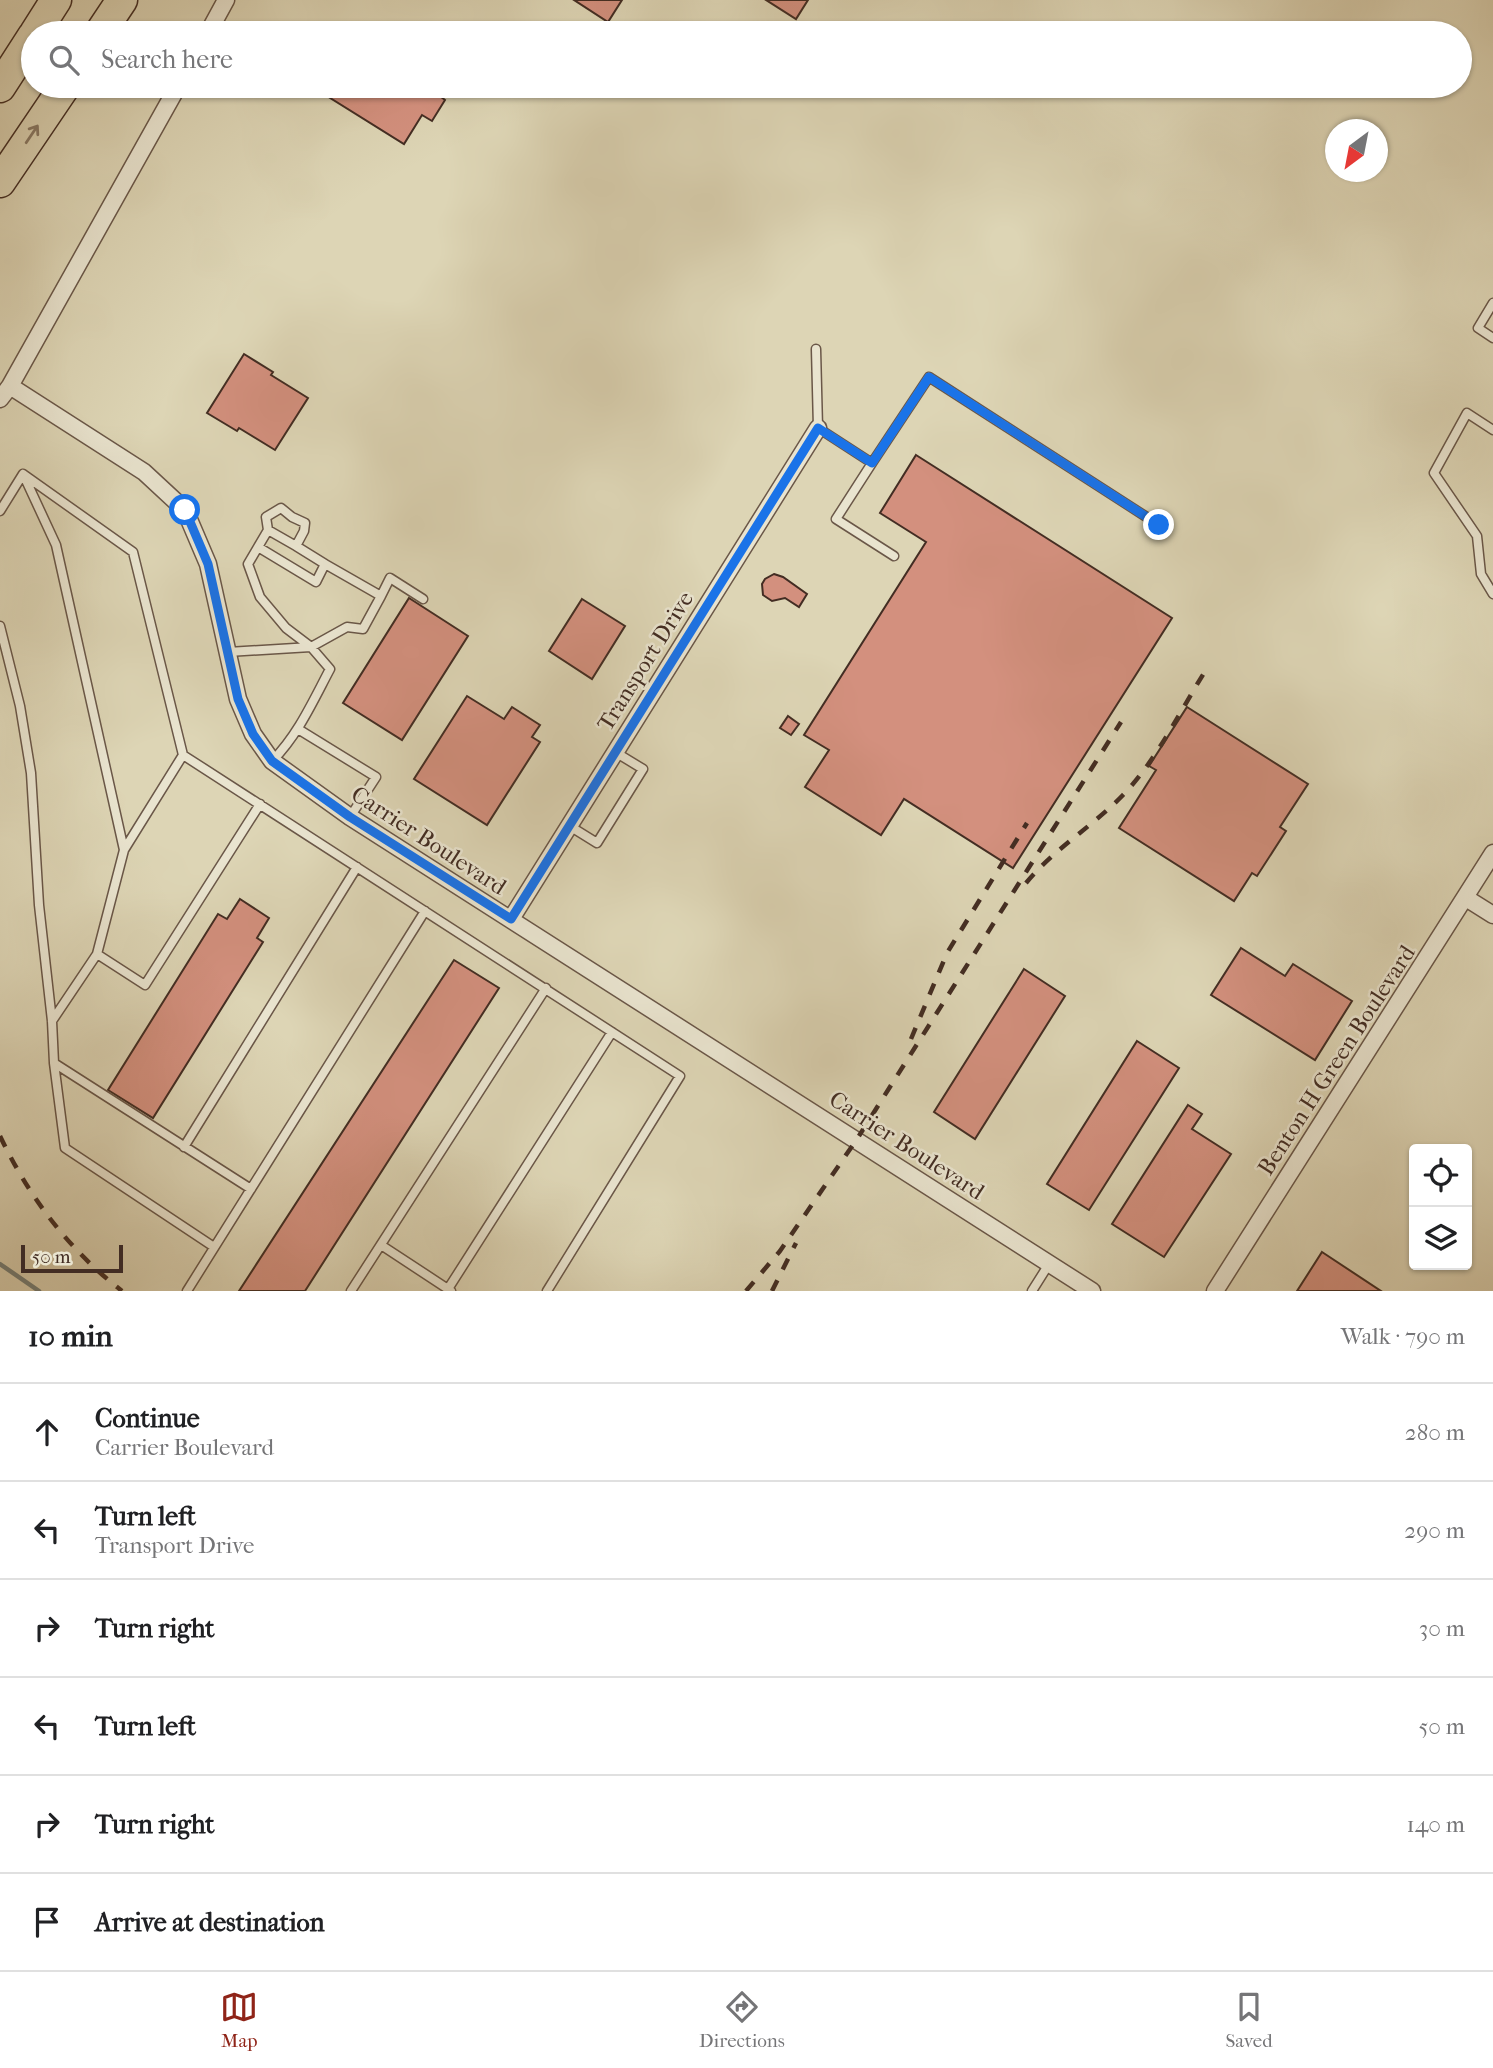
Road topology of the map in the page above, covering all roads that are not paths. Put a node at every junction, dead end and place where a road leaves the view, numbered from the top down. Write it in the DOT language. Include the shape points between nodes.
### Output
graph roads {
  1 [pos="57,0"];
  2 [pos="122,0"];
  3 [pos="226,0"];
  4 [pos="43,21"];
  5 [pos="108,21"];
  6 [pos="215,21"];
  7 [pos="21,54"];
  8 [pos="0,87"];
  9 [pos="57,98"];
  10 [pos="171,98"];
  11 [pos="0,183"];
  12 [pos="1493,303"];
  13 [pos="1493,338"];
  14 [pos="816,349"];
  15 [pos="5,392"];
  16 [pos="818,428"];
  17 [pos="1493,430"];
  18 [pos="872,463"];
  19 [pos="23,474"];
  20 [pos="0,511"];
  21 [pos="1159,525"];
  22 [pos="268,530"];
  23 [pos="296,546"];
  24 [pos="258,547"];
  25 [pos="894,556"];
  26 [pos="325,564"];
  27 [pos="1493,594"];
  28 [pos="381,596"];
  29 [pos="423,599"];
  30 [pos="0,626"];
  31 [pos="311,647"];
  32 [pos="228,652"];
  33 [pos="298,729"];
  34 [pos="615,752"];
  35 [pos="183,755"];
  36 [pos="272,761"];
  37 [pos="260,804"];
  38 [pos="350,817"];
  39 [pos="568,825"];
  40 [pos="124,850"];
  41 [pos="1493,853"];
  42 [pos="357,867"];
  43 [pos="1466,898"];
  44 [pos="425,911"];
  45 [pos="1493,915"];
  46 [pos="511,919"];
  47 [pos="97,954"];
  48 [pos="545,988"];
  49 [pos="52,1021"];
  50 [pos="612,1032"];
  51 [pos="54,1062"];
  52 [pos="184,1147"];
  53 [pos="251,1189"];
  54 [pos="381,1245"];
  55 [pos="214,1247"];
  56 [pos="1049,1264"];
  57 [pos="449,1290"];
  58 [pos="187,1291"];
  59 [pos="351,1291"];
  60 [pos="547,1291"];
  61 [pos="1032,1291"];
  62 [pos="1092,1291"];
  63 [pos="1215,1291"];
  1 -- 4 [label="highway"];
  2 -- 5 [label="highway"];
  3 -- 6 [label="street"];
  7 -- 8 [label="highway"];
  11 -- 9 [label="highway, one-way"];
  10 -- 15 [label="street"];
  12 -- 13 [label="lane" via="1478,328"];
  14 -- 16 [label="lane"];
  15 -- 32 [label="street, Carrier Boulevard" via="144,472 185,510 208,564"];
  16 -- 18 [label="lane"];
  16 -- 34 [label="street, Transport Drive"];
  17 -- 27 [label="lane" via="1467,413 1434,472 1477,536 1481,574"];
  18 -- 21 [label="lane" via="929,377"];
  18 -- 25 [label="lane" via="836,519"];
  19 -- 20 [label="lane"];
  19 -- 35 [label="lane" via="133,552"];
  19 -- 40 [label="lane" via="56,545"];
  22 -- 23 [label="lane"];
  22 -- 23 [label="lane" via="266,517 281,508 305,523"];
  22 -- 24 [label="lane"];
  23 -- 26 [label="lane"];
  24 -- 26 [label="lane" via="316,582"];
  24 -- 31 [label="lane" via="248,564 260,597 286,628"];
  26 -- 28 [label="lane"];
  28 -- 29 [label="lane" via="390,578"];
  28 -- 31 [label="lane" via="363,629 347,627"];
  30 -- 49 [label="lane" via="31,773"];
  31 -- 32 [label="lane"];
  31 -- 33 [label="lane" via="330,669"];
  32 -- 36 [label="street, Carrier Boulevard" via="238,699 253,734"];
  33 -- 36 [label="lane"];
  33 -- 38 [label="lane" via="376,777"];
  34 -- 39 [label="street, Transport Drive"];
  34 -- 39 [label="lane" via="643,769 597,844"];
  35 -- 37 [label="lane"];
  35 -- 40 [label="lane"];
  36 -- 38 [label="street, Carrier Boulevard"];
  37 -- 42 [label="lane"];
  37 -- 47 [label="lane" via="145,985"];
  38 -- 46 [label="street, Carrier Boulevard"];
  39 -- 46 [label="street, Transport Drive"];
  40 -- 47 [label="lane"];
  41 -- 43 [label="street, Benton H Green Boulevard"];
  42 -- 44 [label="lane"];
  42 -- 52 [label="lane"];
  43 -- 45 [label="street"];
  43 -- 63 [label="street, Benton H Green Boulevard"];
  44 -- 48 [label="lane"];
  44 -- 53 [label="lane"];
  46 -- 56 [label="street, Carrier Boulevard"];
  47 -- 49 [label="lane"];
  48 -- 50 [label="lane"];
  48 -- 54 [label="lane"];
  49 -- 51 [label="lane"];
  50 -- 57 [label="lane"];
  50 -- 60 [label="lane" via="680,1076"];
  51 -- 52 [label="lane"];
  51 -- 55 [label="lane" via="65,1149"];
  52 -- 53 [label="lane"];
  53 -- 55 [label="lane"];
  54 -- 57 [label="lane"];
  54 -- 59 [label="lane"];
  55 -- 58 [label="lane"];
  56 -- 61 [label="lane"];
  56 -- 62 [label="street, Carrier Boulevard"];
}
